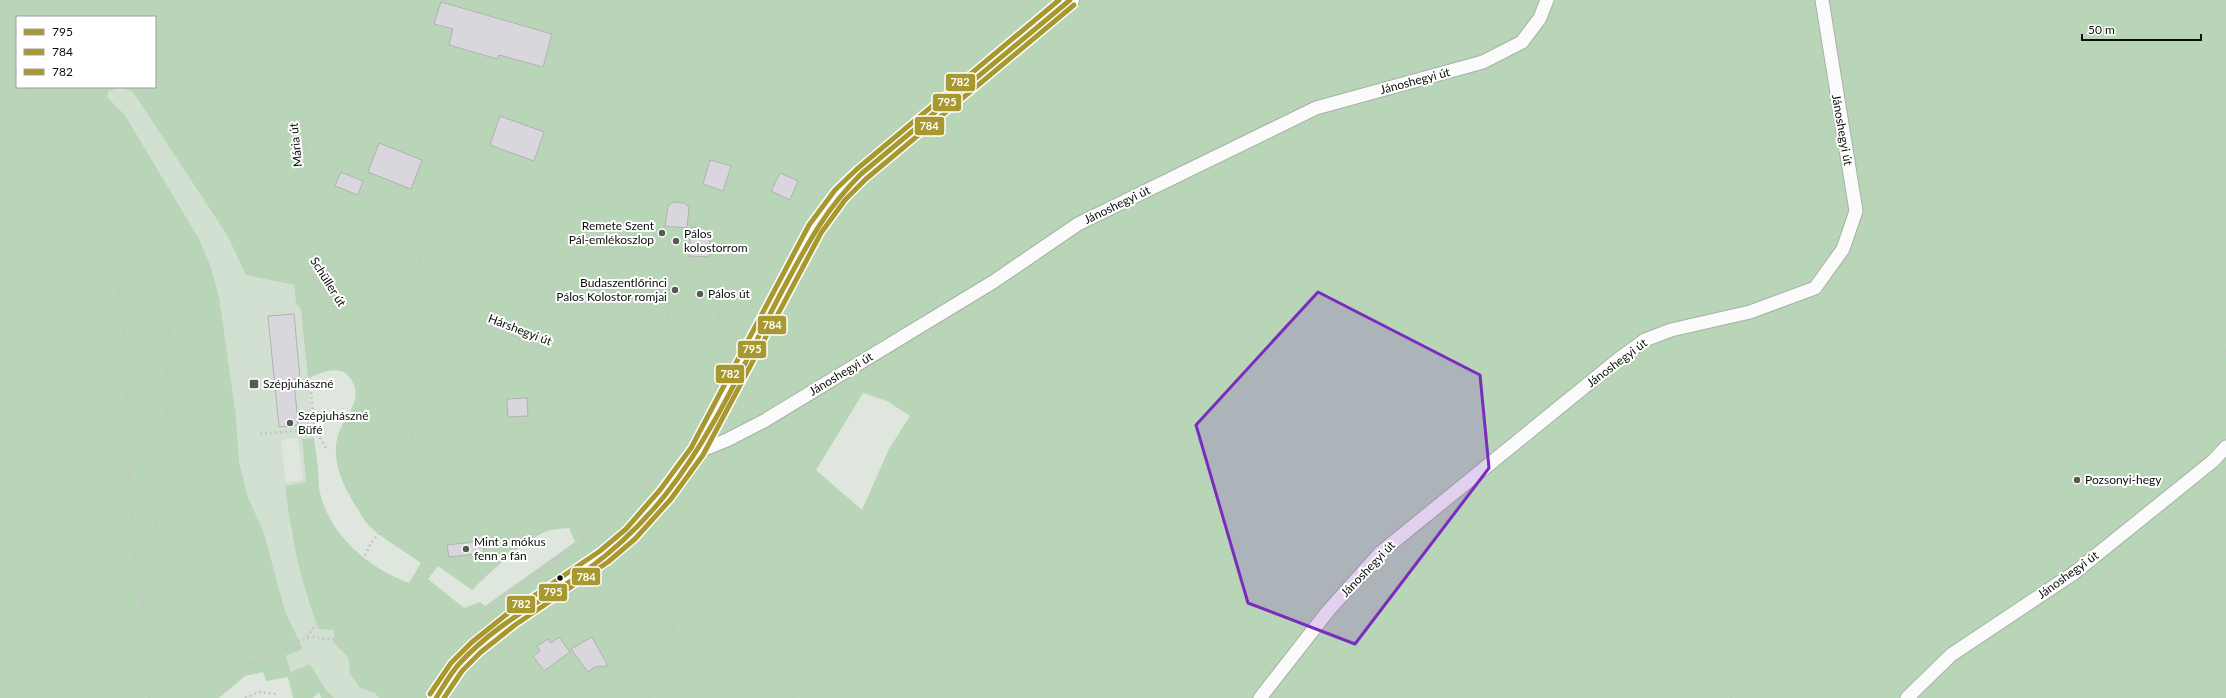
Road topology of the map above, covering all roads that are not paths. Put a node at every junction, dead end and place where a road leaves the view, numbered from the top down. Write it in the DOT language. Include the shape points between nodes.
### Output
graph roads {
  1 [pos="1070,0"];
  2 [pos="1547,0"];
  3 [pos="1822,0"];
  4 [pos="712,426"];
  5 [pos="727,440"];
  6 [pos="2226,447"];
  7 [pos="697,452"];
  8 [pos="436,698"];
  9 [pos="1260,698"];
  10 [pos="1907,698"];
  1 -- 4 [label="main road" via="861,174 840,195 821,219 805,247"];
  2 -- 5 [label="street, Jánoshegyi út" via="1540,18 1522,42 1483,62 1316,108 1078,224 993,282 764,421"];
  3 -- 9 [label="street, Jánoshegyi út" via="1856,211 1844,249 1815,288 1750,312 1671,330 1645,340 1620,358 1380,553 1328,611"];
  4 -- 5 [label="street"];
  4 -- 7 [label="main road"];
  5 -- 7 [label="street, Jánoshegyi út"];
  6 -- 10 [label="street, Jánoshegyi út" via="2213,461 2074,573 1951,655"];
  7 -- 8 [label="main road" via="674,485 628,537 604,557 510,620 473,650 460,663"];
}
